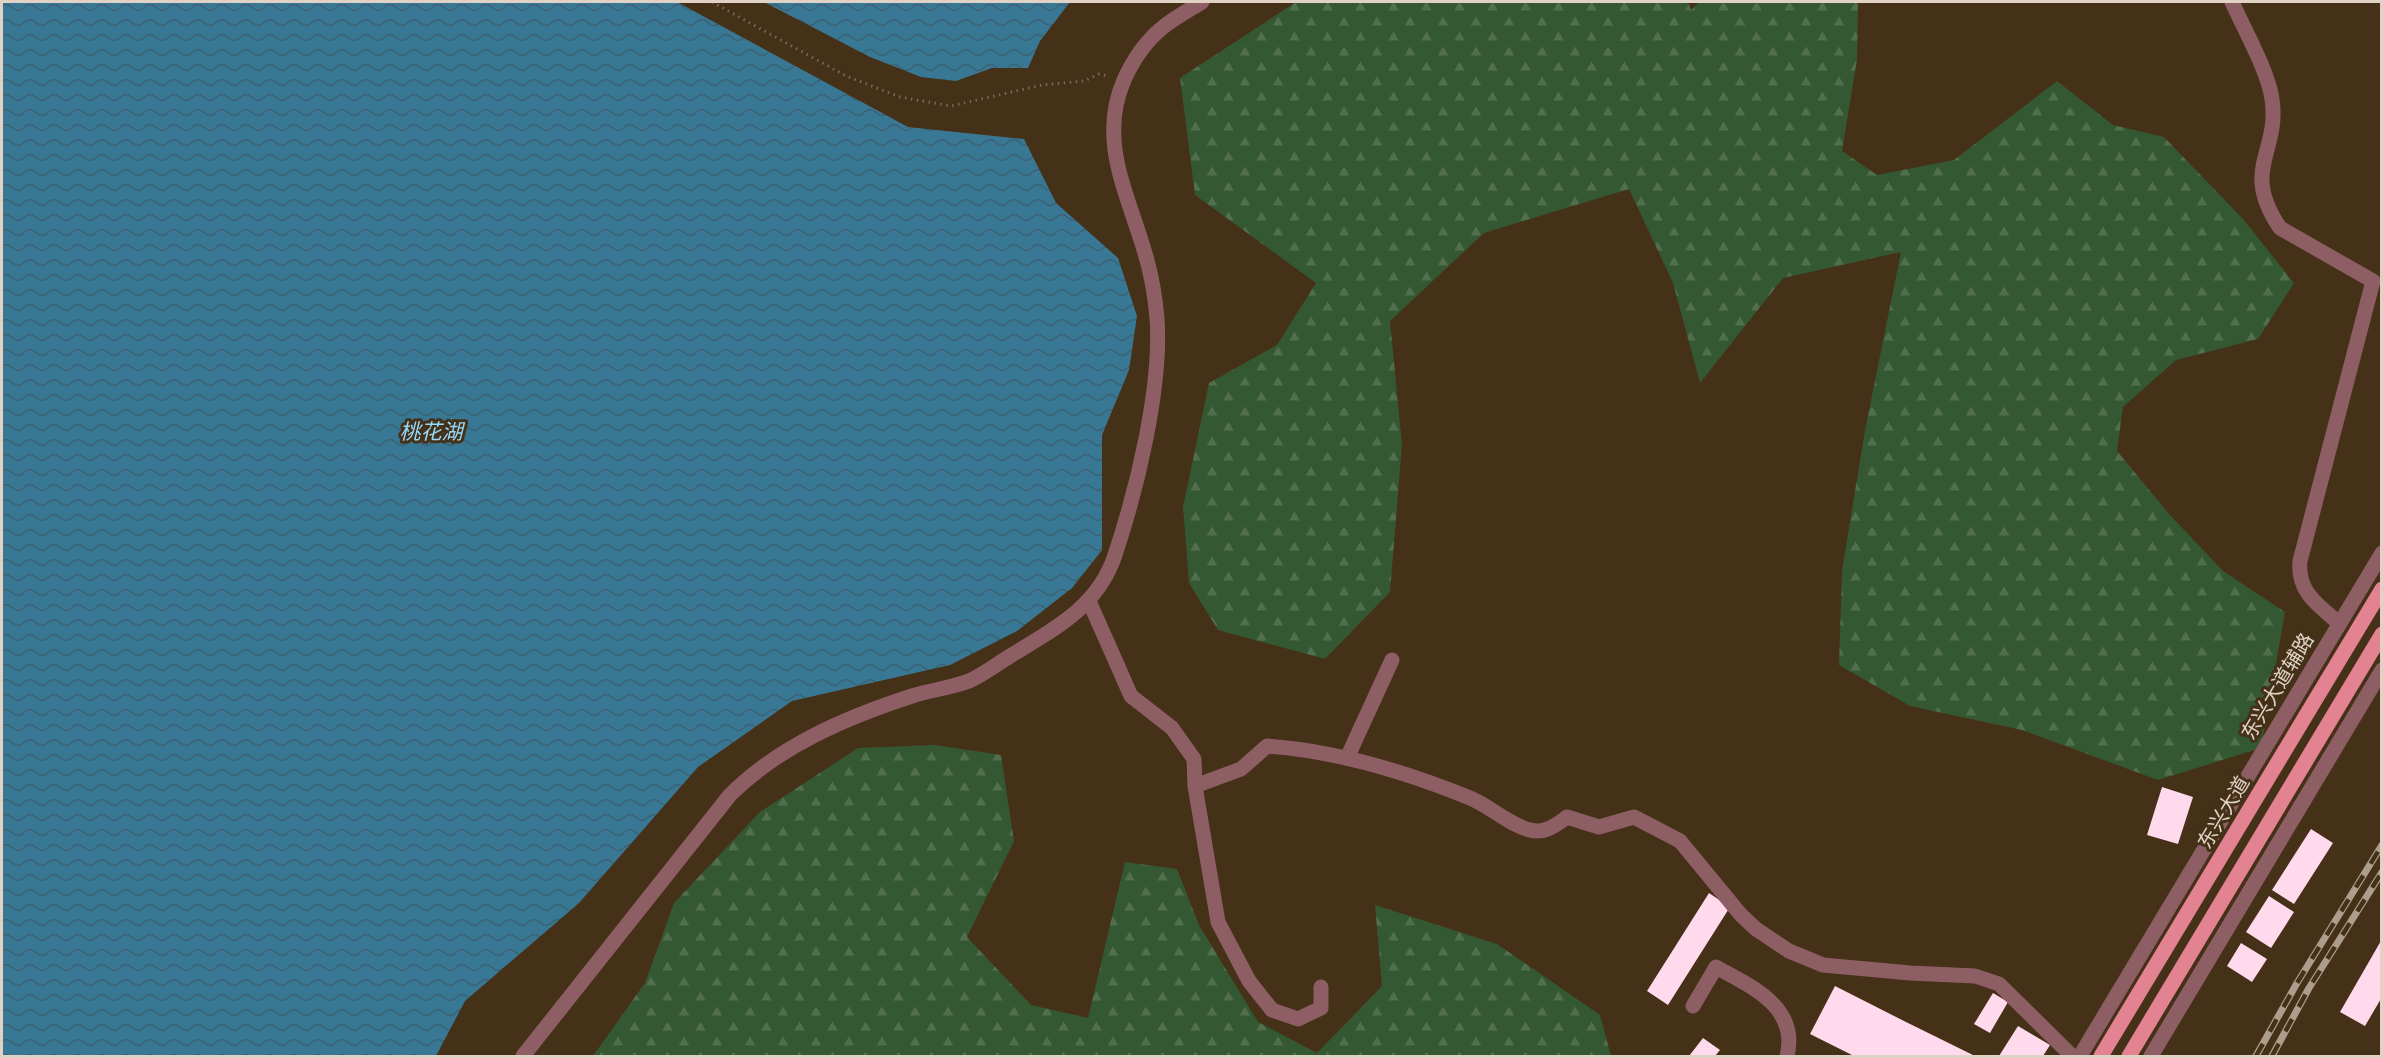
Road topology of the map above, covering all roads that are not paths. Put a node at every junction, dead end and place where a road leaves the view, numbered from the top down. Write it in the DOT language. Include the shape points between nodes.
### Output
graph roads {
  1 [pos="1202,2"];
  2 [pos="2232,2"];
  3 [pos="2382,553"];
  4 [pos="2382,589"];
  5 [pos="1089,601"];
  6 [pos="2339,623"];
  7 [pos="2382,634"];
  8 [pos="1392,660"];
  9 [pos="2382,670"];
  10 [pos="1347,758"];
  11 [pos="1195,786"];
  12 [pos="2250,890"];
  13 [pos="2213,916"];
  14 [pos="2150,975"];
  15 [pos="1321,987"];
  16 [pos="2116,996"];
  17 [pos="1693,1006"];
  18 [pos="523,1056"];
  19 [pos="1787,1056"];
  20 [pos="2072,1056"];
  21 [pos="2080,1056"];
  22 [pos="2101,1056"];
  23 [pos="2129,1056"];
  24 [pos="2151,1056"];
  1 -- 5 [label="street" via="1149,40 1128,70 1113,123 1115,160 1151,275 1157,322 1156,355 1140,468 1112,565"];
  2 -- 6 [label="street" via="2265,74 2272,100 2272,126 2261,179 2272,217 2280,228 2373,281 2300,561 2301,582 2308,597"];
  3 -- 6 [label="street, 东兴大道辅路"];
  4 -- 14 [label="main road, 东兴大道"];
  5 -- 11 [label="street" via="1131,696 1172,728 1188,747 1194,759"];
  5 -- 18 [label="street" via="1069,619 969,681 852,718 757,770 730,795"];
  6 -- 16 [label="street, 东兴大道辅路"];
  7 -- 13 [label="main road"];
  8 -- 10 [label="street"];
  9 -- 12 [label="street"];
  10 -- 11 [label="street" via="1267,746 1241,769"];
  10 -- 20 [label="street" via="1389,768 1472,799 1530,830 1547,830 1567,817 1599,827 1634,817 1680,841 1741,915 1789,951 1823,965 1910,974 1975,975 1999,984"];
  11 -- 15 [label="street" via="1218,922 1249,981 1272,1010 1298,1018 1321,1008"];
  12 -- 13 [label="street"];
  12 -- 24 [label="street"];
  13 -- 23 [label="main road"];
  14 -- 16 [label="street"];
  14 -- 22 [label="main road, 东兴大道"];
  16 -- 21 [label="street, 东兴大道辅路"];
  17 -- 19 [label="street" via="1716,967 1778,1007 1787,1026"];
}
